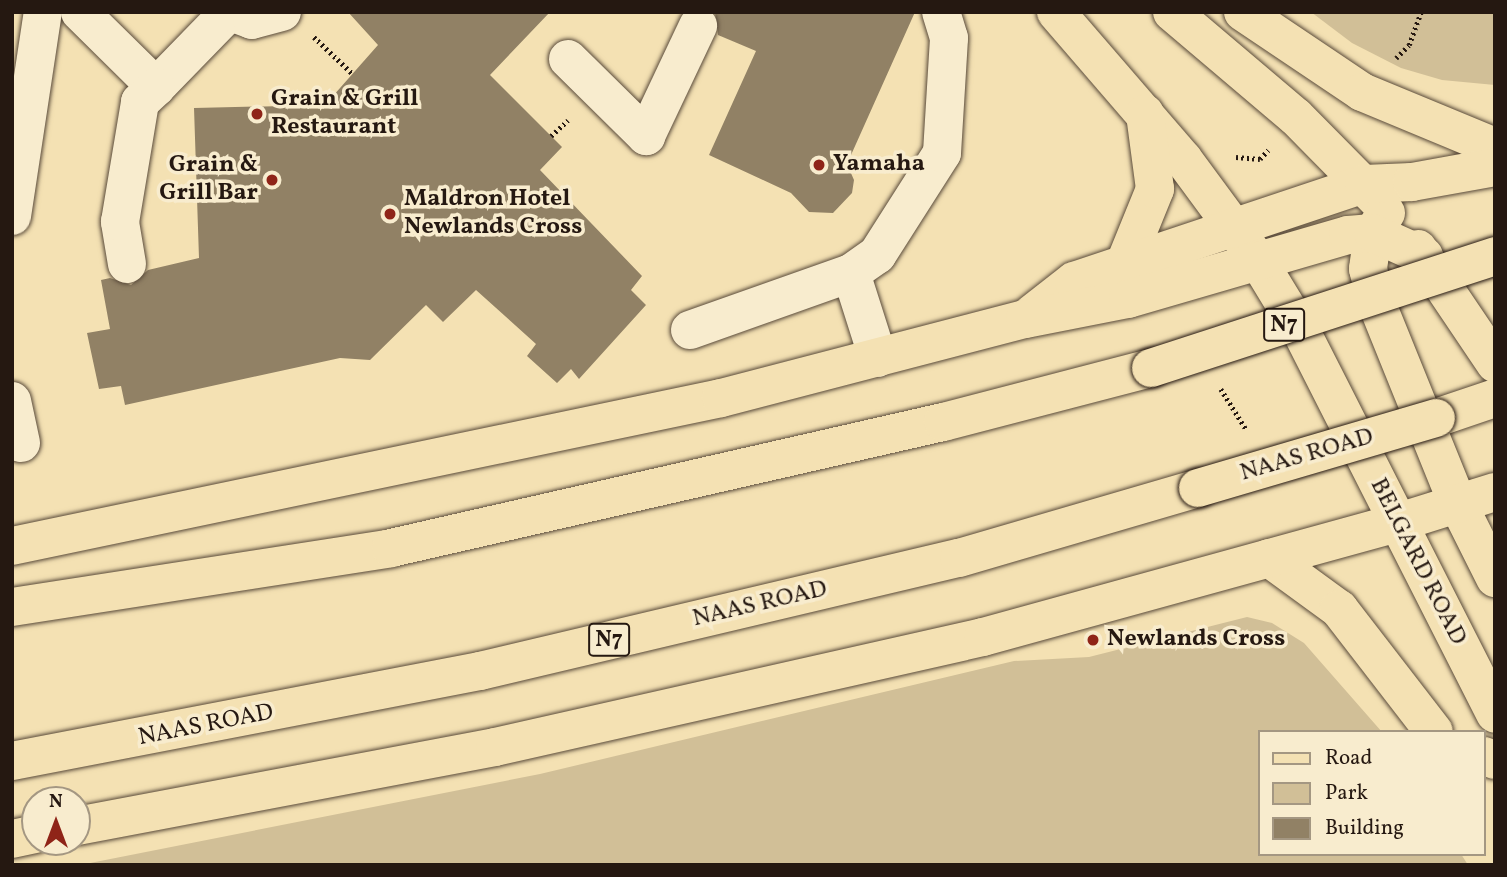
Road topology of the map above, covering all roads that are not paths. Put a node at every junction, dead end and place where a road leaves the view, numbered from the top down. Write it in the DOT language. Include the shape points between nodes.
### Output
graph roads {
  1 [pos="43,12"];
  2 [pos="80,12"];
  3 [pos="230,12"];
  4 [pos="941,12"];
  5 [pos="1056,12"];
  6 [pos="1172,12"];
  7 [pos="1243,12"];
  8 [pos="294,21"];
  9 [pos="698,26"];
  10 [pos="568,60"];
  11 [pos="156,87"];
  12 [pos="1145,114"];
  13 [pos="19,128"];
  14 [pos="1495,147"];
  15 [pos="1495,167"];
  16 [pos="1375,210"];
  17 [pos="12,216"];
  18 [pos="1236,225"];
  19 [pos="1495,256"];
  20 [pos="1259,262"];
  21 [pos="1125,263"];
  22 [pos="127,264"];
  23 [pos="851,273"];
  24 [pos="1026,318"];
  25 [pos="690,330"];
  26 [pos="878,358"];
  27 [pos="1495,363"];
  28 [pos="1495,398"];
  29 [pos="12,401"];
  30 [pos="21,443"];
  31 [pos="1495,492"];
  32 [pos="1458,503"];
  33 [pos="1396,523"];
  34 [pos="12,546"];
  35 [pos="1269,558"];
  36 [pos="1495,578"];
  37 [pos="12,607"];
  38 [pos="1495,714"];
  39 [pos="1432,730"];
  40 [pos="12,761"];
  41 [pos="91,823"];
  1 -- 13 [label="lane"];
  2 -- 11 [label="lane"];
  3 -- 8 [label="lane" via="252,20"];
  3 -- 11 [label="lane"];
  4 -- 23 [label="lane" via="949,38 942,153 877,255"];
  5 -- 12 [label="main road, BELGARD ROAD"];
  6 -- 16 [label="main road" via="1296,117"];
  7 -- 14 [label="main road" via="1362,92"];
  9 -- 10 [label="lane" via="646,136"];
  11 -- 22 [label="lane" via="140,102 120,222"];
  12 -- 18 [label="main road, BELGARD ROAD"];
  12 -- 21 [label="main road" via="1155,189"];
  13 -- 17 [label="lane"];
  15 -- 16 [label="main road" via="1451,176"];
  16 -- 18 [label="main road"];
  16 -- 20 [label="main road" via="1349,235"];
  16 -- 27 [label="main road" via="1424,256"];
  16 -- 32 [label="main road" via="1368,269 1377,304"];
  18 -- 20 [label="main road, BELGARD ROAD"];
  18 -- 21 [label="main road"];
  19 -- 37 [label="main road, N7, bridge" via="1151,368 943,422 391,548"];
  20 -- 24 [label="main road" via="1128,299"];
  20 -- 33 [label="main road, BELGARD ROAD" via="1301,331"];
  21 -- 24 [label="main road" via="1074,281"];
  23 -- 25 [label="lane"];
  23 -- 26 [label="lane"];
  24 -- 26 [label="main road"];
  26 -- 34 [label="main road" via="721,398"];
  28 -- 40 [label="main road, NAAS ROAD / N7, bridge" via="959,558 480,671"];
  29 -- 30 [label="lane"];
  31 -- 32 [label="main road"];
  32 -- 33 [label="main road"];
  32 -- 36 [label="main road"];
  33 -- 35 [label="main road"];
  33 -- 38 [label="main road, BELGARD ROAD"];
  35 -- 39 [label="main road" via="1339,609"];
  35 -- 41 [label="main road" via="983,637 495,747"];
}
